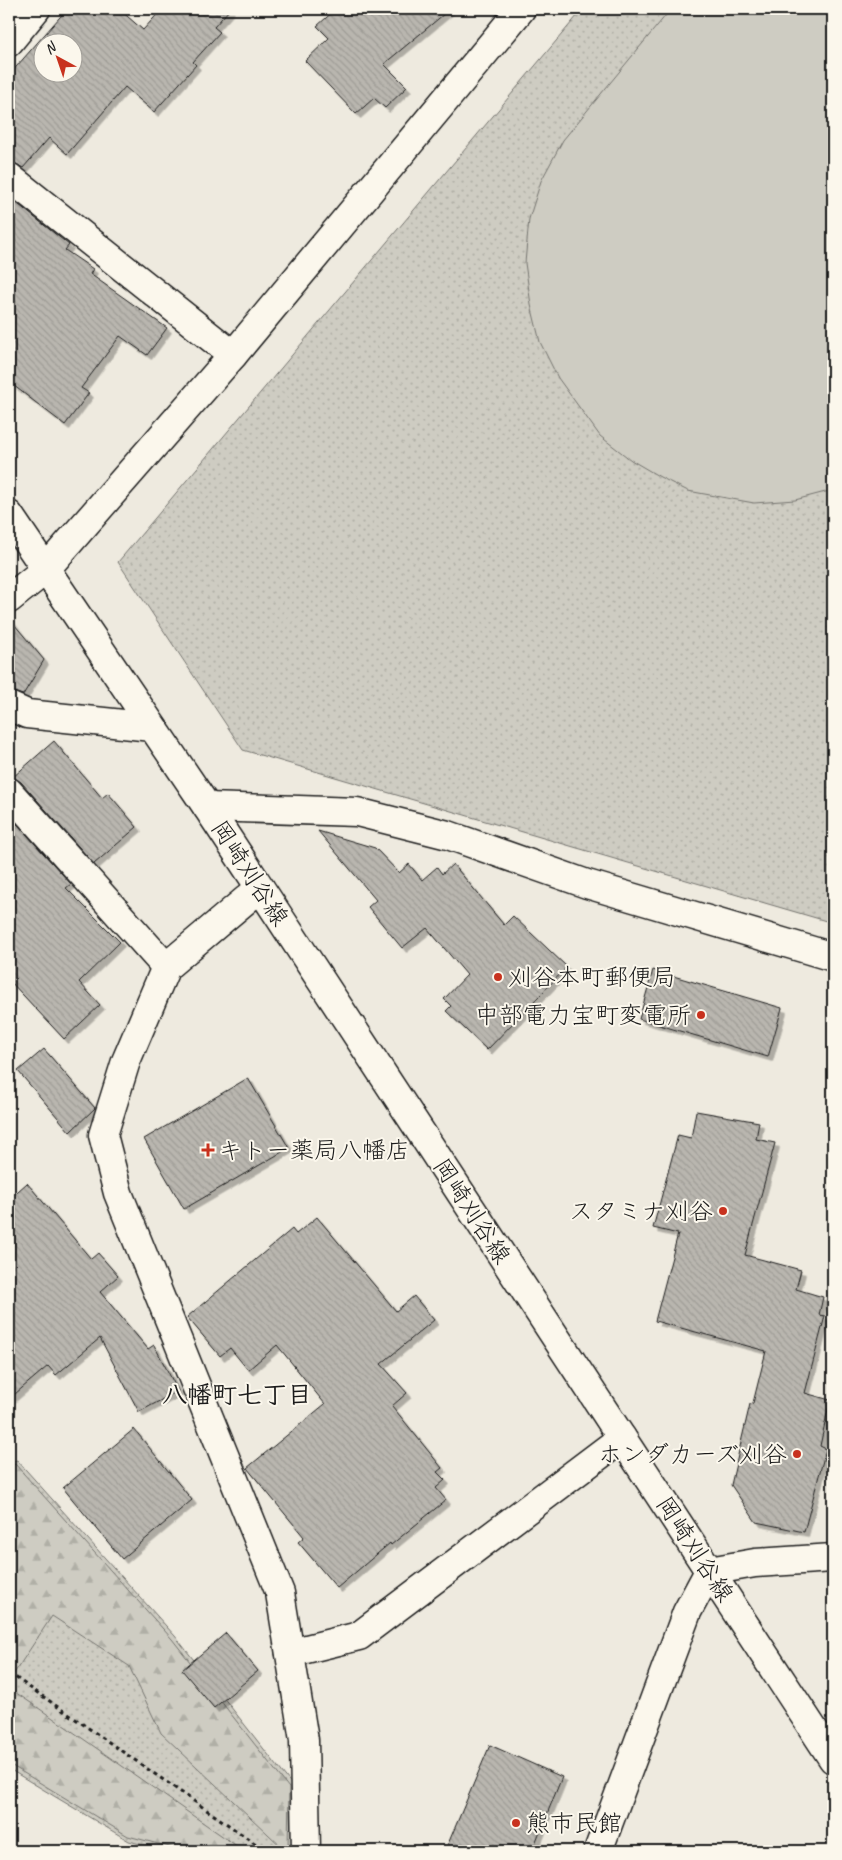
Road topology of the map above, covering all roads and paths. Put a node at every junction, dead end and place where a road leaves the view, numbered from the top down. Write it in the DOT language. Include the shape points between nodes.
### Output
graph roads {
  1 [pos="36,9"];
  2 [pos="521,9"];
  3 [pos="9,42"];
  4 [pos="9,177"];
  5 [pos="233,355"];
  6 [pos="9,515"];
  7 [pos="45,570"];
  8 [pos="9,598"];
  9 [pos="9,706"];
  10 [pos="152,727"];
  11 [pos="9,792"];
  12 [pos="207,807"];
  13 [pos="260,888"];
  14 [pos="833,958"];
  15 [pos="166,967"];
  16 [pos="622,1438"];
  17 [pos="833,1558"];
  18 [pos="709,1571"];
  19 [pos="290,1653"];
  20 [pos="9,1673"];
  21 [pos="833,1759"];
  22 [pos="266,1851"];
  23 [pos="306,1851"];
  24 [pos="598,1851"];
  1 -- 3 [label="street"];
  2 -- 5 [label="street"];
  4 -- 5 [label="street"];
  5 -- 7 [label="street"];
  6 -- 7 [label="street, 岡崎刈谷線"];
  7 -- 8 [label="street"];
  7 -- 10 [label="street, 岡崎刈谷線"];
  9 -- 10 [label="street" via="27,714"];
  10 -- 12 [label="street, 岡崎刈谷線"];
  11 -- 15 [label="street"];
  12 -- 13 [label="street, 岡崎刈谷線"];
  12 -- 14 [label="street" via="357,812 448,835 587,884"];
  13 -- 15 [label="street"];
  13 -- 16 [label="street, 岡崎刈谷線"];
  15 -- 19 [label="street" via="126,1061 103,1135 118,1193 280,1593"];
  16 -- 18 [label="street, 岡崎刈谷線"];
  16 -- 19 [label="street" via="359,1636"];
  17 -- 18 [label="street" via="756,1563"];
  18 -- 21 [label="street, 岡崎刈谷線"];
  18 -- 24 [label="street" via="687,1612"];
  19 -- 23 [label="street" via="304,1740"];
  20 -- 22 [label="path"];
}
